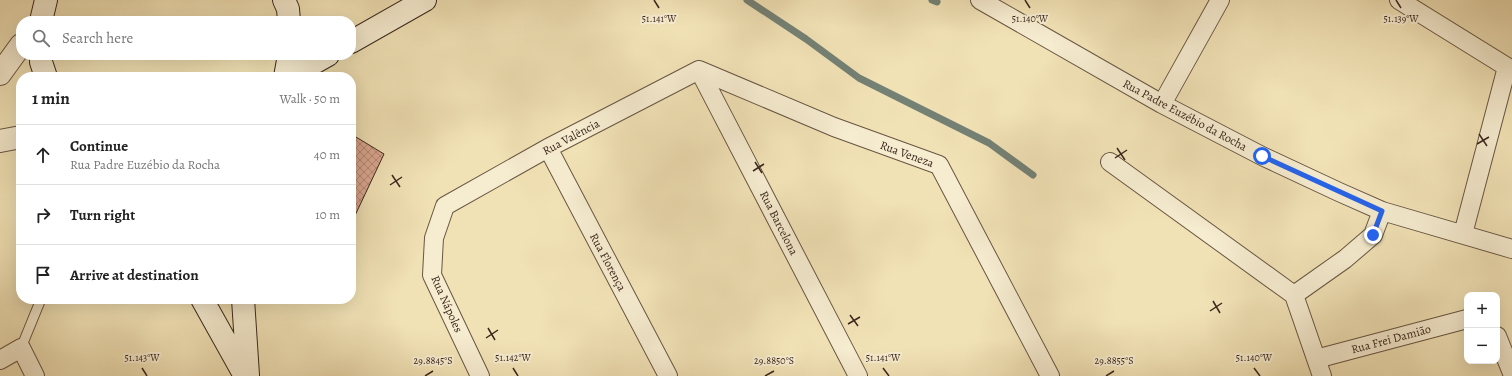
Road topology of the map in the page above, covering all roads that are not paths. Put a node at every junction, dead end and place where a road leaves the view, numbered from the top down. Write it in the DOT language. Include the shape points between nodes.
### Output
graph roads {
  1 [pos="284,0"];
  2 [pos="425,0"];
  3 [pos="980,0"];
  4 [pos="1220,0"];
  5 [pos="1399,0"];
  6 [pos="289,16"];
  7 [pos="356,39"];
  8 [pos="16,52"];
  9 [pos="41,60"];
  10 [pos="288,60"];
  11 [pos="319,60"];
  12 [pos="1509,68"];
  13 [pos="699,70"];
  14 [pos="44,72"];
  15 [pos="286,72"];
  16 [pos="298,72"];
  17 [pos="0,74"];
  18 [pos="1162,104"];
  19 [pos="16,138"];
  20 [pos="0,141"];
  21 [pos="548,148"];
  22 [pos="1110,162"];
  23 [pos="445,206"];
  24 [pos="1382,211"];
  25 [pos="1463,234"];
  26 [pos="1512,249"];
  27 [pos="1294,295"];
  28 [pos="39,304"];
  29 [pos="205,304"];
  30 [pos="243,304"];
  31 [pos="1464,320"];
  32 [pos="1500,343"];
  33 [pos="21,348"];
  34 [pos="1316,359"];
  35 [pos="0,360"];
  36 [pos="1512,373"];
  37 [pos="35,376"];
  38 [pos="247,376"];
  39 [pos="480,376"];
  40 [pos="668,376"];
  41 [pos="858,376"];
  42 [pos="1050,376"];
  43 [pos="1322,376"];
  1 -- 6 [label="main road"];
  2 -- 7 [label="main road"];
  3 -- 18 [label="street, Rua Padre Euzébio da Rocha"];
  4 -- 18 [label="street"];
  5 -- 12 [label="street"];
  8 -- 17 [label="main road"];
  9 -- 14 [label="main road"];
  10 -- 15 [label="main road"];
  11 -- 16 [label="main road"];
  12 -- 25 [label="street"];
  13 -- 21 [label="street, Rua Valência"];
  13 -- 41 [label="street, Rua Barcelona"];
  13 -- 42 [label="street, Rua Veneza" via="834,127 939,165"];
  18 -- 24 [label="street, Rua Padre Euzébio da Rocha" via="1262,156"];
  19 -- 20 [label="main road"];
  21 -- 23 [label="street, Rua Valência"];
  21 -- 40 [label="street, Rua Florença"];
  22 -- 27 [label="street"];
  23 -- 39 [label="street, Rua Nápoles" via="434,238 432,275"];
  24 -- 25 [label="street, Rua Padre Euzébio da Rocha"];
  24 -- 27 [label="street" via="1373,235 1346,259"];
  25 -- 26 [label="street, Rua Padre Euzébio da Rocha"];
  27 -- 34 [label="street"];
  28 -- 33 [label="lane"];
  29 -- 38 [label="main road"];
  30 -- 38 [label="main road"];
  31 -- 34 [label="street, Rua Frei Damião"];
  32 -- 36 [label="street"];
  33 -- 35 [label="street"];
  33 -- 37 [label="street"];
  34 -- 43 [label="street"];
}
